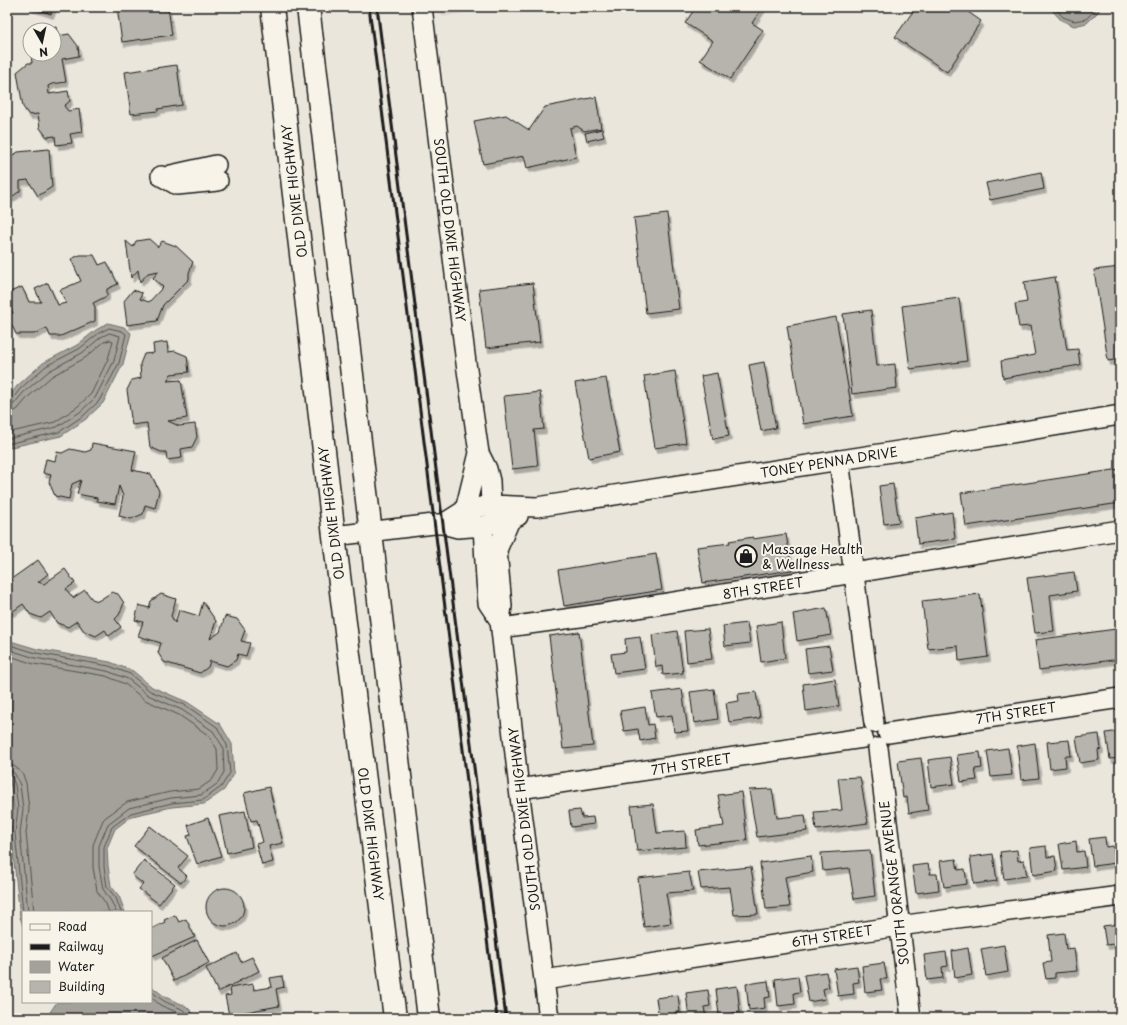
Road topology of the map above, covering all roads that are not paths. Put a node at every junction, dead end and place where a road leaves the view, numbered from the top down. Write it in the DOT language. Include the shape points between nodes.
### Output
graph roads {
  1 [pos="272,7"];
  2 [pos="308,7"];
  3 [pos="422,7"];
  4 [pos="216,173"];
  5 [pos="161,176"];
  6 [pos="1120,415"];
  7 [pos="479,453"];
  8 [pos="839,460"];
  9 [pos="491,505"];
  10 [pos="537,507"];
  11 [pos="466,510"];
  12 [pos="510,520"];
  13 [pos="443,524"];
  14 [pos="483,526"];
  15 [pos="1120,530"];
  16 [pos="371,532"];
  17 [pos="334,536"];
  18 [pos="854,573"];
  19 [pos="500,624"];
  20 [pos="1120,698"];
  21 [pos="876,735"];
  22 [pos="519,789"];
  23 [pos="1120,896"];
  24 [pos="899,926"];
  25 [pos="544,980"];
  26 [pos="395,1018"];
  27 [pos="429,1018"];
  28 [pos="549,1018"];
  29 [pos="911,1018"];
  1 -- 17 [label="main road, OLD DIXIE HIGHWAY"];
  2 -- 16 [label="main road"];
  3 -- 7 [label="street, SOUTH OLD DIXIE HIGHWAY"];
  4 -- 5 [label="street" via="177,185"];
  6 -- 8 [label="street, TONEY PENNA DRIVE"];
  7 -- 9 [label="street, SOUTH OLD DIXIE HIGHWAY" via="490,481"];
  7 -- 11 [label="street, SOUTH OLD DIXIE HIGHWAY"];
  8 -- 10 [label="street, TONEY PENNA DRIVE"];
  8 -- 18 [label="street, SOUTH ORANGE AVENUE"];
  9 -- 10 [label="street, TONEY PENNA DRIVE"];
  9 -- 11 [label="street, TONEY PENNA DRIVE"];
  10 -- 12 [label="street, TONEY PENNA DRIVE"];
  11 -- 13 [label="street, TONEY PENNA DRIVE"];
  12 -- 14 [label="street, TONEY PENNA DRIVE"];
  12 -- 19 [label="street, SOUTH OLD DIXIE HIGHWAY" via="497,550 502,606"];
  13 -- 14 [label="street, TONEY PENNA DRIVE" via="458,528"];
  13 -- 16 [label="street, TONEY PENNA DRIVE"];
  14 -- 19 [label="street, SOUTH OLD DIXIE HIGHWAY" via="488,603"];
  15 -- 18 [label="street, 8TH STREET"];
  16 -- 17 [label="street, TONEY PENNA DRIVE"];
  16 -- 27 [label="main road"];
  17 -- 26 [label="main road, OLD DIXIE HIGHWAY"];
  18 -- 19 [label="street, 8TH STREET" via="594,615"];
  18 -- 21 [label="street, SOUTH ORANGE AVENUE"];
  19 -- 22 [label="street, SOUTH OLD DIXIE HIGHWAY"];
  20 -- 21 [label="street, 7TH STREET"];
  21 -- 22 [label="street, 7TH STREET"];
  21 -- 24 [label="street, SOUTH ORANGE AVENUE"];
  22 -- 25 [label="street, SOUTH OLD DIXIE HIGHWAY"];
  23 -- 24 [label="street, 6TH STREET"];
  24 -- 25 [label="street, 6TH STREET"];
  24 -- 29 [label="street, SOUTH ORANGE AVENUE"];
  25 -- 28 [label="street, SOUTH OLD DIXIE HIGHWAY"];
}
